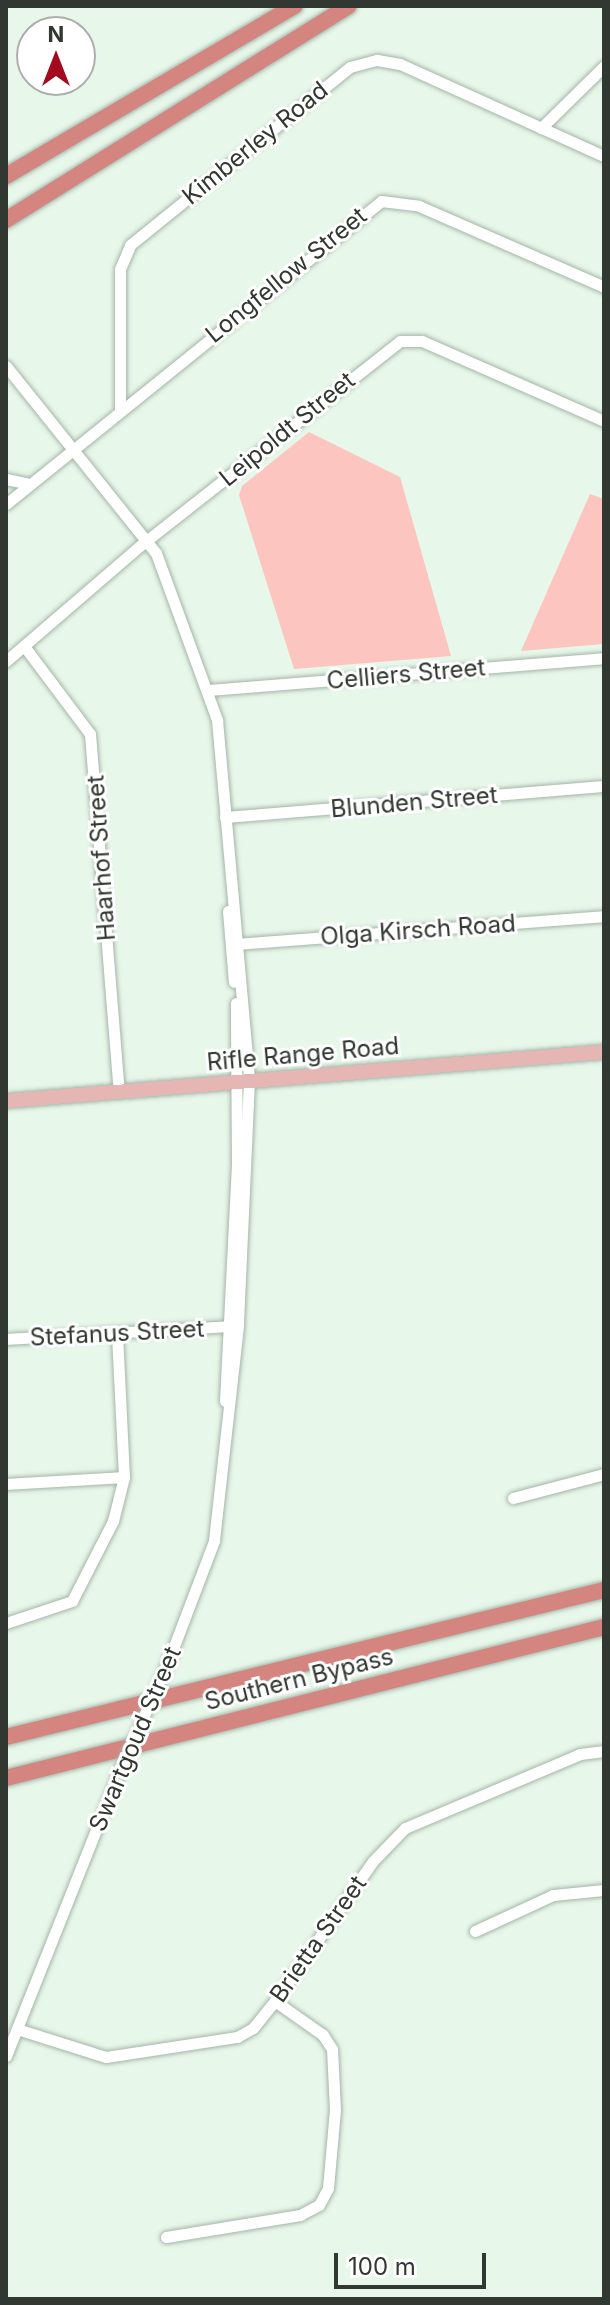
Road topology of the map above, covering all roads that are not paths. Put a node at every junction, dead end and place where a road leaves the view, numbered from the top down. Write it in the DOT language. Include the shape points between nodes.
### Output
graph roads {
  1 [pos="295,6"];
  2 [pos="349,6"];
  3 [pos="604,66"];
  4 [pos="541,128"];
  5 [pos="604,156"];
  6 [pos="6,176"];
  7 [pos="6,220"];
  8 [pos="604,287"];
  9 [pos="6,366"];
  10 [pos="120,409"];
  11 [pos="603,417"];
  12 [pos="74,451"];
  13 [pos="6,479"];
  14 [pos="30,484"];
  15 [pos="6,504"];
  16 [pos="149,541"];
  17 [pos="24,646"];
  18 [pos="604,658"];
  19 [pos="6,661"];
  20 [pos="208,690"];
  21 [pos="604,786"];
  22 [pos="225,817"];
  23 [pos="604,916"];
  24 [pos="236,944"];
  25 [pos="604,1052"];
  26 [pos="244,1080"];
  27 [pos="119,1091"];
  28 [pos="6,1101"];
  29 [pos="233,1326"];
  30 [pos="117,1333"];
  31 [pos="6,1339"];
  32 [pos="604,1474"];
  33 [pos="124,1477"];
  34 [pos="6,1484"];
  35 [pos="513,1498"];
  36 [pos="604,1590"];
  37 [pos="6,1623"];
  38 [pos="604,1627"];
  39 [pos="6,1737"];
  40 [pos="604,1751"];
  41 [pos="6,1778"];
  42 [pos="604,1890"];
  43 [pos="475,1931"];
  44 [pos="275,2001"];
  45 [pos="17,2029"];
  46 [pos="6,2056"];
  47 [pos="166,2237"];
  1 -- 6 [label="highway"];
  2 -- 7 [label="highway"];
  3 -- 4 [label="street"];
  4 -- 5 [label="street, Kimberley Road"];
  4 -- 10 [label="street, Kimberley Road" via="400,64 371,61 344,70 125,252 119,283"];
  8 -- 10 [label="street, Longfellow Street" via="419,206 381,201"];
  9 -- 12 [label="street, Swartgoud Street"];
  10 -- 12 [label="street, Longfellow Street"];
  11 -- 16 [label="street, Leipoldt Street" via="422,341 400,341"];
  12 -- 14 [label="street, Longfellow Street"];
  12 -- 16 [label="street, Swartgoud Street"];
  13 -- 14 [label="street"];
  14 -- 15 [label="street, Longfellow Street"];
  16 -- 17 [label="street, Leipoldt Street"];
  16 -- 20 [label="street, Swartgoud Street"];
  17 -- 19 [label="street, Leipoldt Street"];
  17 -- 27 [label="street, Haarhof Street" via="90,734"];
  18 -- 20 [label="street, Celliers Street"];
  20 -- 22 [label="street, Swartgoud Street" via="218,729"];
  21 -- 22 [label="street, Blunden Street"];
  22 -- 24 [label="street, Swartgoud Street"];
  23 -- 24 [label="street, Olga Kirsch Road"];
  24 -- 26 [label="street, Swartgoud Street"];
  25 -- 26 [label="main road, Rifle Range Road"];
  26 -- 27 [label="main road, Rifle Range Road"];
  26 -- 29 [label="street, Swartgoud Street"];
  27 -- 28 [label="main road, Rifle Range Road"];
  29 -- 30 [label="street, Stefanus Street"];
  29 -- 45 [label="street, Swartgoud Street, bridge" via="214,1541"];
  30 -- 31 [label="street, Stefanus Street"];
  30 -- 33 [label="street"];
  32 -- 35 [label="street"];
  33 -- 34 [label="street"];
  33 -- 37 [label="street" via="113,1521 75,1598 46,1613"];
  36 -- 39 [label="highway, Southern Bypass"];
  38 -- 41 [label="highway, Southern Bypass"];
  40 -- 44 [label="street, Brietta Street" via="580,1754 405,1828 373,1861"];
  42 -- 43 [label="street" via="553,1895"];
  44 -- 45 [label="street, Brietta Street" via="253,2028 237,2037 126,2056 92,2056"];
  44 -- 47 [label="street" via="323,2035 332,2049 335,2110 328,2188 319,2205 300,2215"];
  45 -- 46 [label="street, Swartgoud Street"];
}
